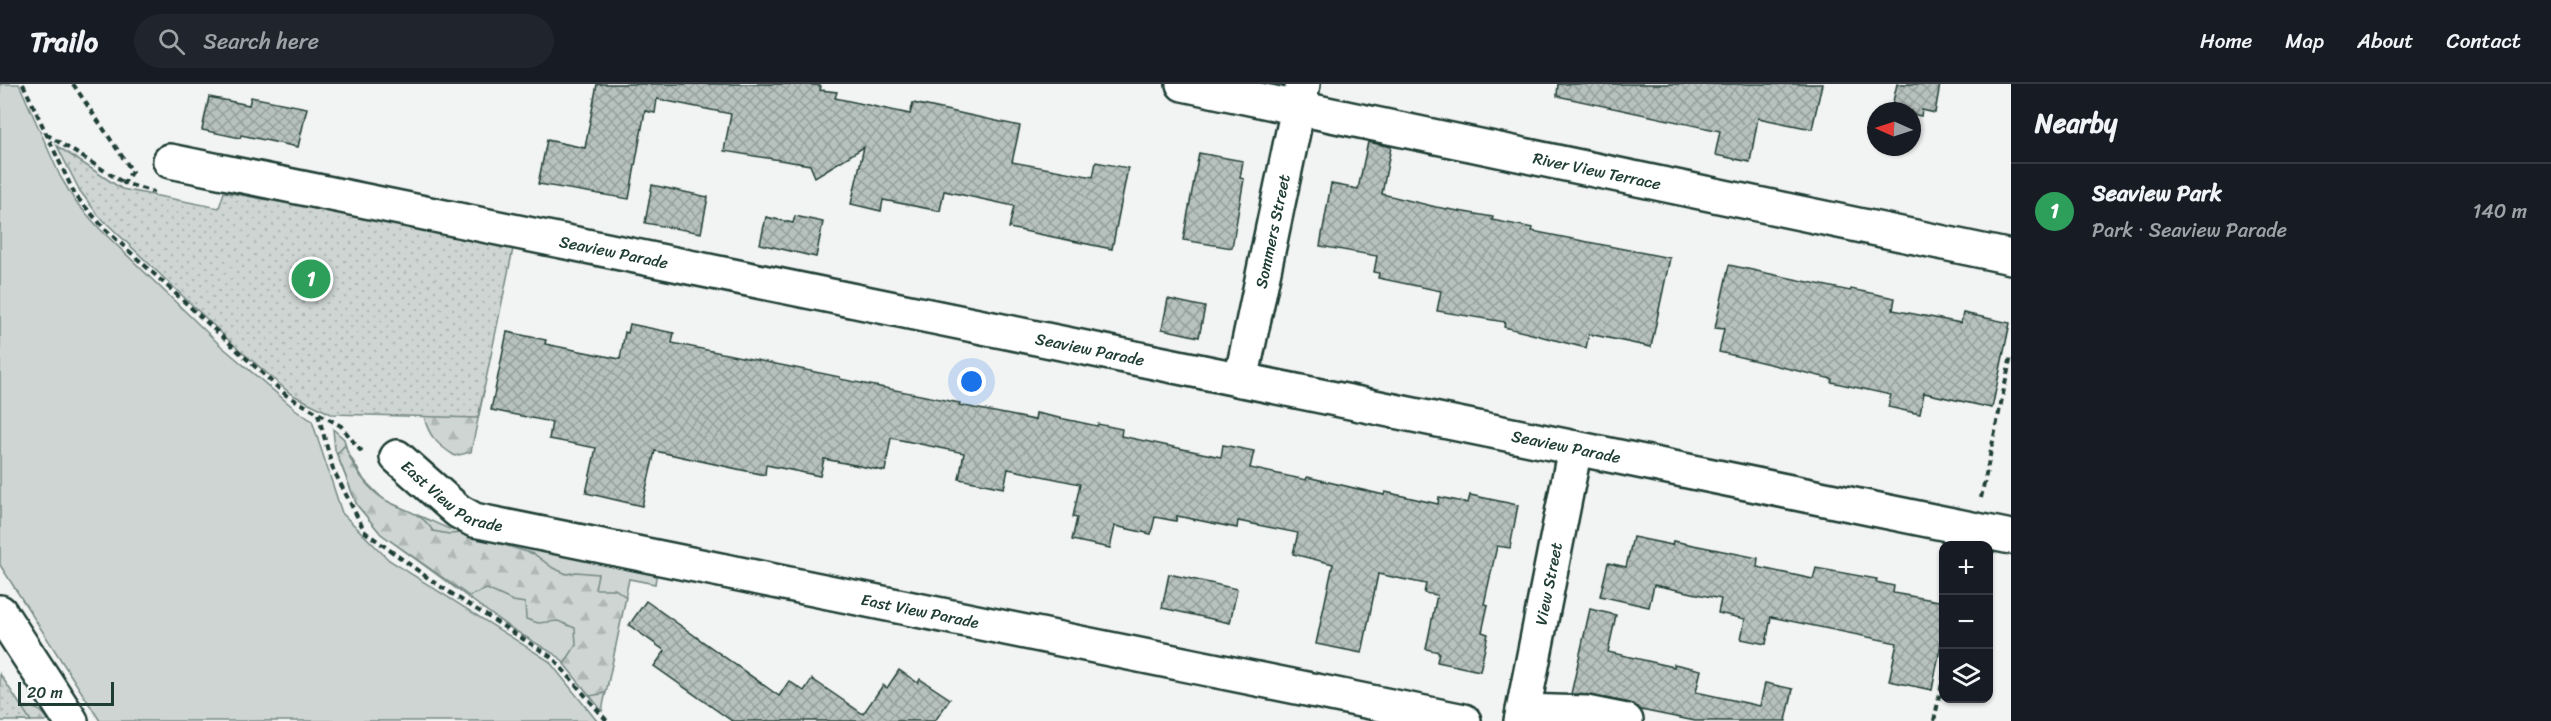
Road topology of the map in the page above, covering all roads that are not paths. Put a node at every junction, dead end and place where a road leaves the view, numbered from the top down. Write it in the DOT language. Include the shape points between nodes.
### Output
graph roads {
  1 [pos="1183,84"];
  2 [pos="1301,96"];
  3 [pos="170,161"];
  4 [pos="2011,257"];
  5 [pos="1241,380"];
  6 [pos="1575,448"];
  7 [pos="397,457"];
  8 [pos="2011,537"];
  9 [pos="0,612"];
  10 [pos="1522,716"];
  11 [pos="71,721"];
  12 [pos="1464,721"];
  13 [pos="1626,721"];
  1 -- 2 [label="street, River View Terrace"];
  2 -- 4 [label="street, River View Terrace"];
  2 -- 5 [label="street, Sommers Street"];
  3 -- 5 [label="street, Seaview Parade"];
  5 -- 6 [label="street, Seaview Parade"];
  6 -- 8 [label="street, Seaview Parade"];
  6 -- 10 [label="street, View Street"];
  7 -- 12 [label="street, East View Parade" via="458,511 474,520"];
  9 -- 11 [label="street"];
  10 -- 13 [label="street" via="1586,713"];
}
